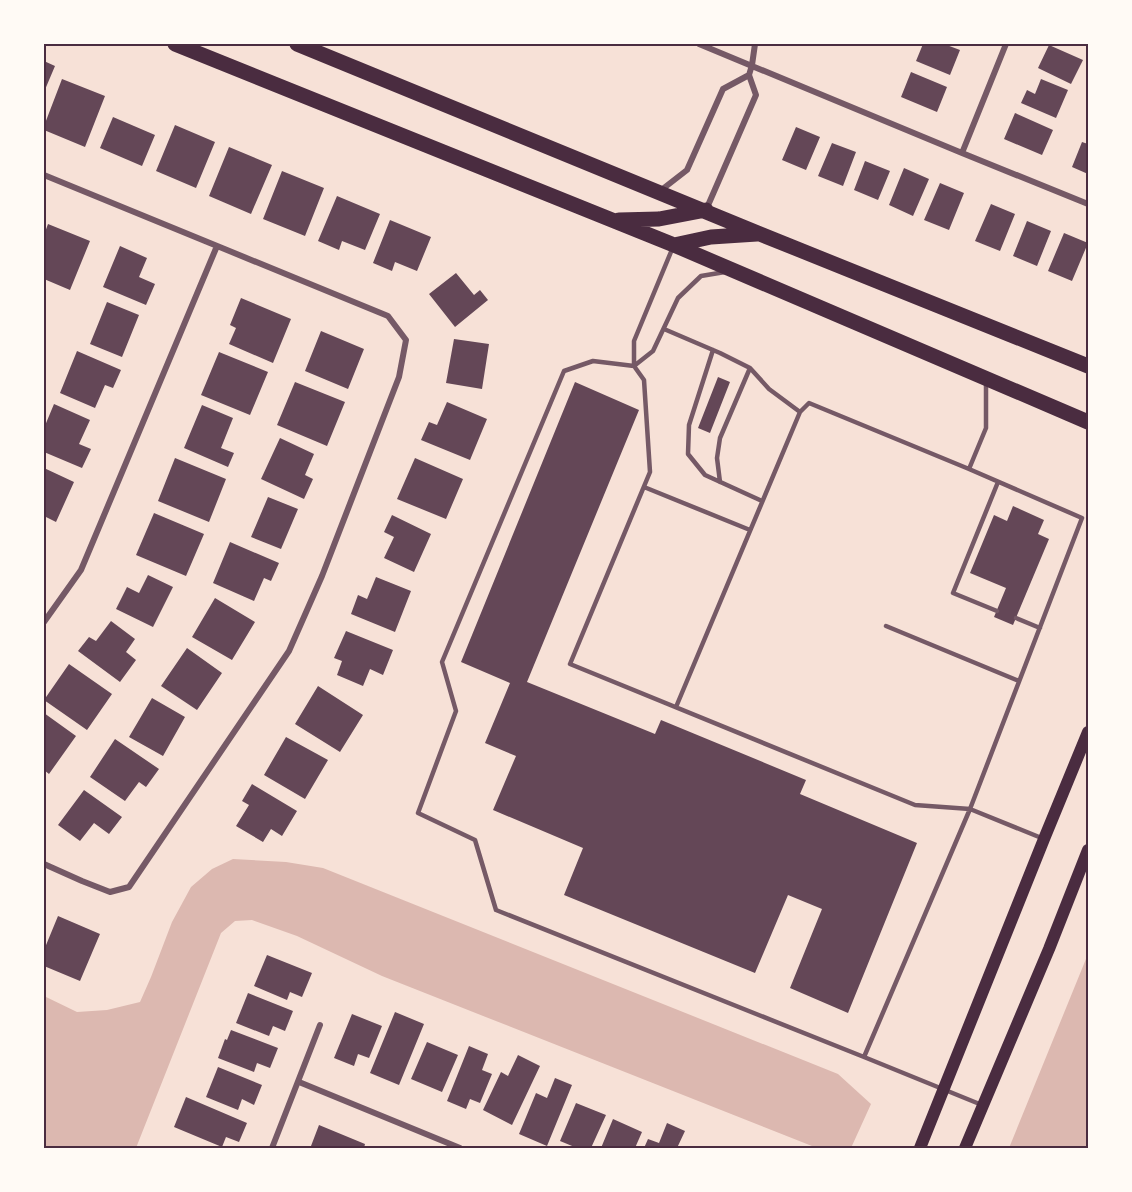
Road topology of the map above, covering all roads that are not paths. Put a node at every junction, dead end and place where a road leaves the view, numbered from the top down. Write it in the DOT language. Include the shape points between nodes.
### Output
graph roads {
  1 [pos="176,44"];
  2 [pos="297,44"];
  3 [pos="699,44"];
  4 [pos="755,44"];
  5 [pos="1006,44"];
  6 [pos="752,65"];
  7 [pos="749,75"];
  8 [pos="962,153"];
  9 [pos="44,175"];
  10 [pos="660,192"];
  11 [pos="1089,204"];
  12 [pos="706,210"];
  13 [pos="613,221"];
  14 [pos="760,234"];
  15 [pos="674,245"];
  16 [pos="217,246"];
  17 [pos="733,270"];
  18 [pos="664,329"];
  19 [pos="713,350"];
  20 [pos="634,366"];
  21 [pos="1089,366"];
  22 [pos="750,368"];
  23 [pos="986,378"];
  24 [pos="800,412"];
  25 [pos="1089,422"];
  26 [pos="969,469"];
  27 [pos="720,482"];
  28 [pos="998,482"];
  29 [pos="644,487"];
  30 [pos="762,501"];
  31 [pos="750,530"];
  32 [pos="997,611"];
  33 [pos="1016,618"];
  34 [pos="44,622"];
  35 [pos="886,626"];
  36 [pos="1040,628"];
  37 [pos="1019,681"];
  38 [pos="676,707"];
  39 [pos="1089,732"];
  40 [pos="970,809"];
  41 [pos="1044,839"];
  42 [pos="1089,850"];
  43 [pos="44,864"];
  44 [pos="320,1025"];
  45 [pos="864,1057"];
  46 [pos="300,1082"];
  47 [pos="944,1089"];
  48 [pos="982,1105"];
  49 [pos="272,1149"];
  50 [pos="460,1149"];
  51 [pos="920,1149"];
  52 [pos="965,1149"];
  1 -- 13 [label="main road"];
  2 -- 10 [label="main road"];
  3 -- 6 [label="street"];
  4 -- 6 [label="street"];
  5 -- 8 [label="street"];
  6 -- 7 [label="street"];
  6 -- 8 [label="street"];
  7 -- 10 [label="street" via="723,90 687,170"];
  7 -- 12 [label="street" via="756,95"];
  8 -- 11 [label="street"];
  9 -- 16 [label="street"];
  10 -- 12 [label="main road"];
  12 -- 13 [label="main road" via="659,219"];
  12 -- 14 [label="main road"];
  13 -- 15 [label="main road"];
  14 -- 15 [label="main road" via="711,237"];
  14 -- 21 [label="main road"];
  15 -- 17 [label="main road"];
  15 -- 20 [label="lane" via="634,341"];
  16 -- 34 [label="street" via="81,570"];
  16 -- 43 [label="street" via="388,316 406,340 399,377 290,651 129,887 111,892"];
  17 -- 18 [label="lane" via="701,276 678,298"];
  17 -- 23 [label="main road"];
  18 -- 19 [label="lane"];
  18 -- 20 [label="lane" via="653,351"];
  19 -- 22 [label="lane"];
  19 -- 27 [label="lane" via="689,425 688,454 705,475"];
  20 -- 29 [label="lane" via="644,380 650,472"];
  20 -- 45 [label="lane" via="593,361 564,371 442,662 456,711 418,813 475,840 496,910"];
  22 -- 24 [label="lane"];
  22 -- 27 [label="lane" via="720,438"];
  23 -- 25 [label="main road"];
  23 -- 26 [label="lane" via="986,428"];
  24 -- 26 [label="lane" via="809,403"];
  24 -- 30 [label="lane"];
  26 -- 28 [label="lane"];
  27 -- 30 [label="lane"];
  28 -- 32 [label="lane" via="953,593"];
  28 -- 36 [label="lane" via="1082,518"];
  29 -- 31 [label="lane"];
  29 -- 38 [label="lane" via="570,664"];
  30 -- 31 [label="lane"];
  31 -- 38 [label="lane"];
  33 -- 36 [label="lane"];
  35 -- 37 [label="lane"];
  36 -- 37 [label="lane"];
  37 -- 40 [label="lane"];
  38 -- 40 [label="lane" via="915,805"];
  39 -- 41 [label="main road"];
  40 -- 41 [label="lane"];
  40 -- 45 [label="lane"];
  41 -- 47 [label="main road"];
  42 -- 48 [label="main road"];
  44 -- 46 [label="street"];
  45 -- 47 [label="lane"];
  46 -- 49 [label="street"];
  46 -- 50 [label="street"];
  47 -- 48 [label="lane"];
  47 -- 51 [label="main road"];
  48 -- 52 [label="main road"];
}
